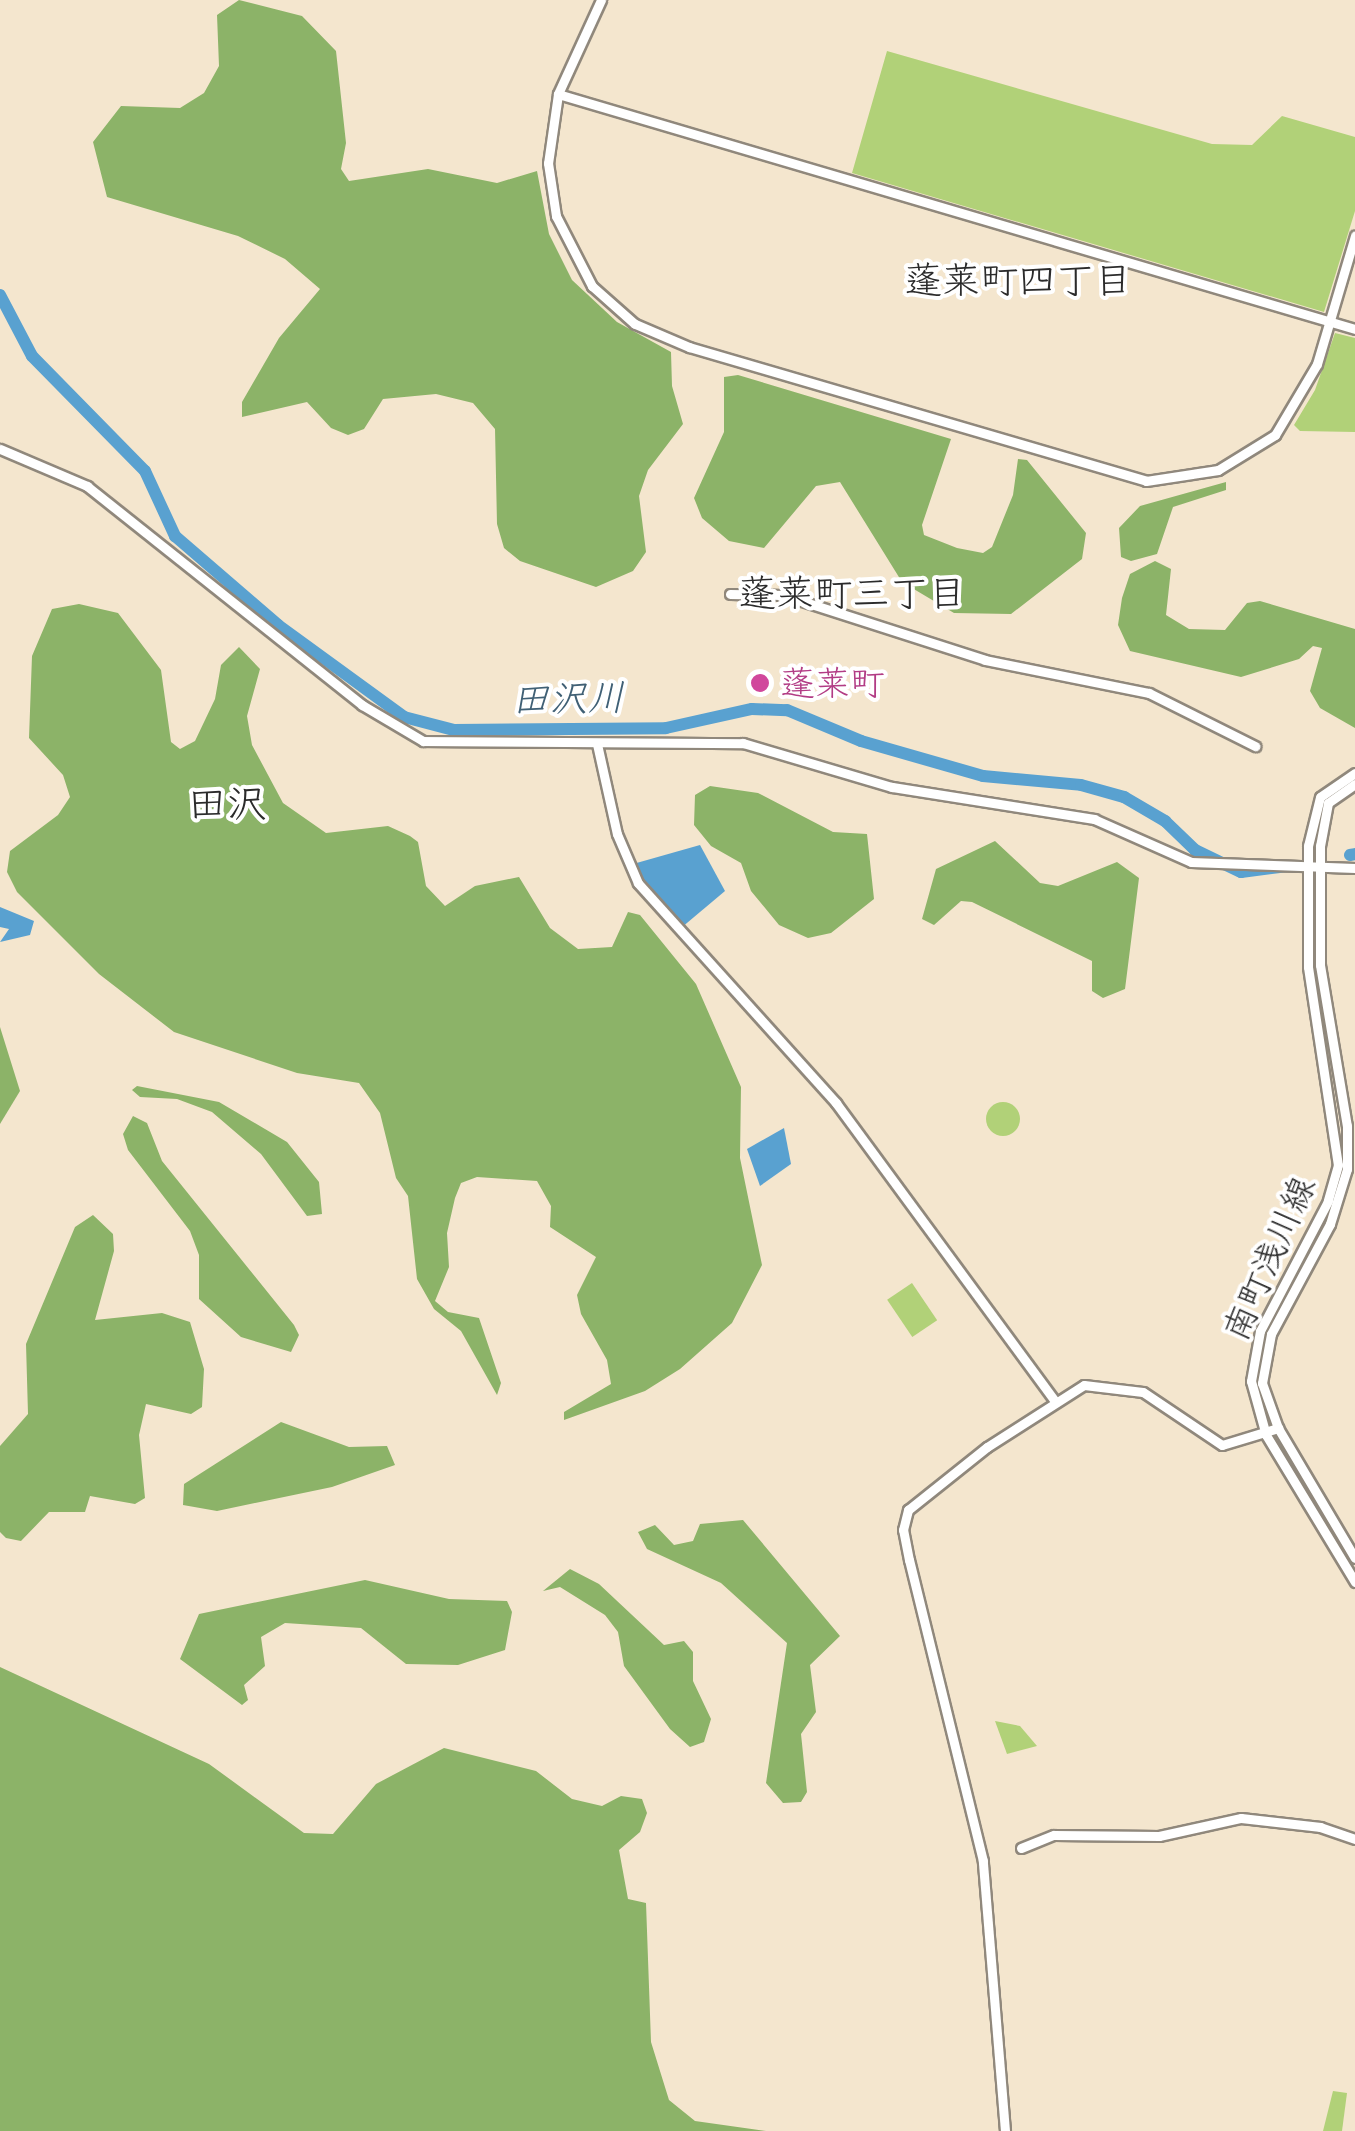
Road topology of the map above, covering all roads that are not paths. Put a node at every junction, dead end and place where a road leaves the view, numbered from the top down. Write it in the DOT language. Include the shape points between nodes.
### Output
graph roads {
  1 [pos="602,0"];
  2 [pos="558,94"];
  3 [pos="1355,236"];
  4 [pos="1329,322"];
  5 [pos="1355,329"];
  6 [pos="0,449"];
  7 [pos="730,594"];
  8 [pos="597,744"];
  9 [pos="1255,746"];
  10 [pos="1355,774"];
  11 [pos="1355,784"];
  12 [pos="1308,865"];
  13 [pos="1320,866"];
  14 [pos="1355,868"];
  15 [pos="1056,1402"];
  16 [pos="1278,1428"];
  17 [pos="1266,1435"];
  18 [pos="1355,1558"];
  19 [pos="1355,1582"];
  20 [pos="1355,1839"];
  21 [pos="1020,1848"];
  22 [pos="1005,2131"];
  1 -- 2 [label="street"];
  2 -- 4 [label="street"];
  2 -- 4 [label="street" via="548,163 556,216 592,286 625,317 684,346 1072,462 1171,481 1236,461 1271,440 1293,414"];
  3 -- 4 [label="street"];
  4 -- 5 [label="street"];
  6 -- 8 [label="street" via="87,486 405,734 454,746"];
  7 -- 9 [label="street" via="783,595 986,660 1149,693"];
  8 -- 12 [label="street" via="759,746 892,787 1094,819 1201,863"];
  8 -- 15 [label="street" via="627,866 644,892 836,1104"];
  10 -- 12 [label="street, 南町浅川線" via="1328,788 1313,808"];
  11 -- 13 [label="street, 南町浅川線" via="1323,812"];
  12 -- 13 [label="street"];
  12 -- 17 [label="street, 南町浅川線" via="1308,967 1338,1165 1328,1201 1256,1343 1253,1398"];
  13 -- 14 [label="street"];
  13 -- 16 [label="street, 南町浅川線" via="1320,965 1348,1157 1330,1224 1266,1347 1262,1383"];
  15 -- 17 [label="street" via="1084,1386 1120,1386 1156,1399 1210,1442 1236,1444"];
  15 -- 22 [label="street" via="911,1502 903,1530 983,1861"];
  16 -- 17 [label="street"];
  16 -- 18 [label="street, 南町浅川線"];
  17 -- 19 [label="street, 南町浅川線"];
  20 -- 21 [label="street" via="1320,1827 1241,1818 1159,1836 1054,1836"];
}
